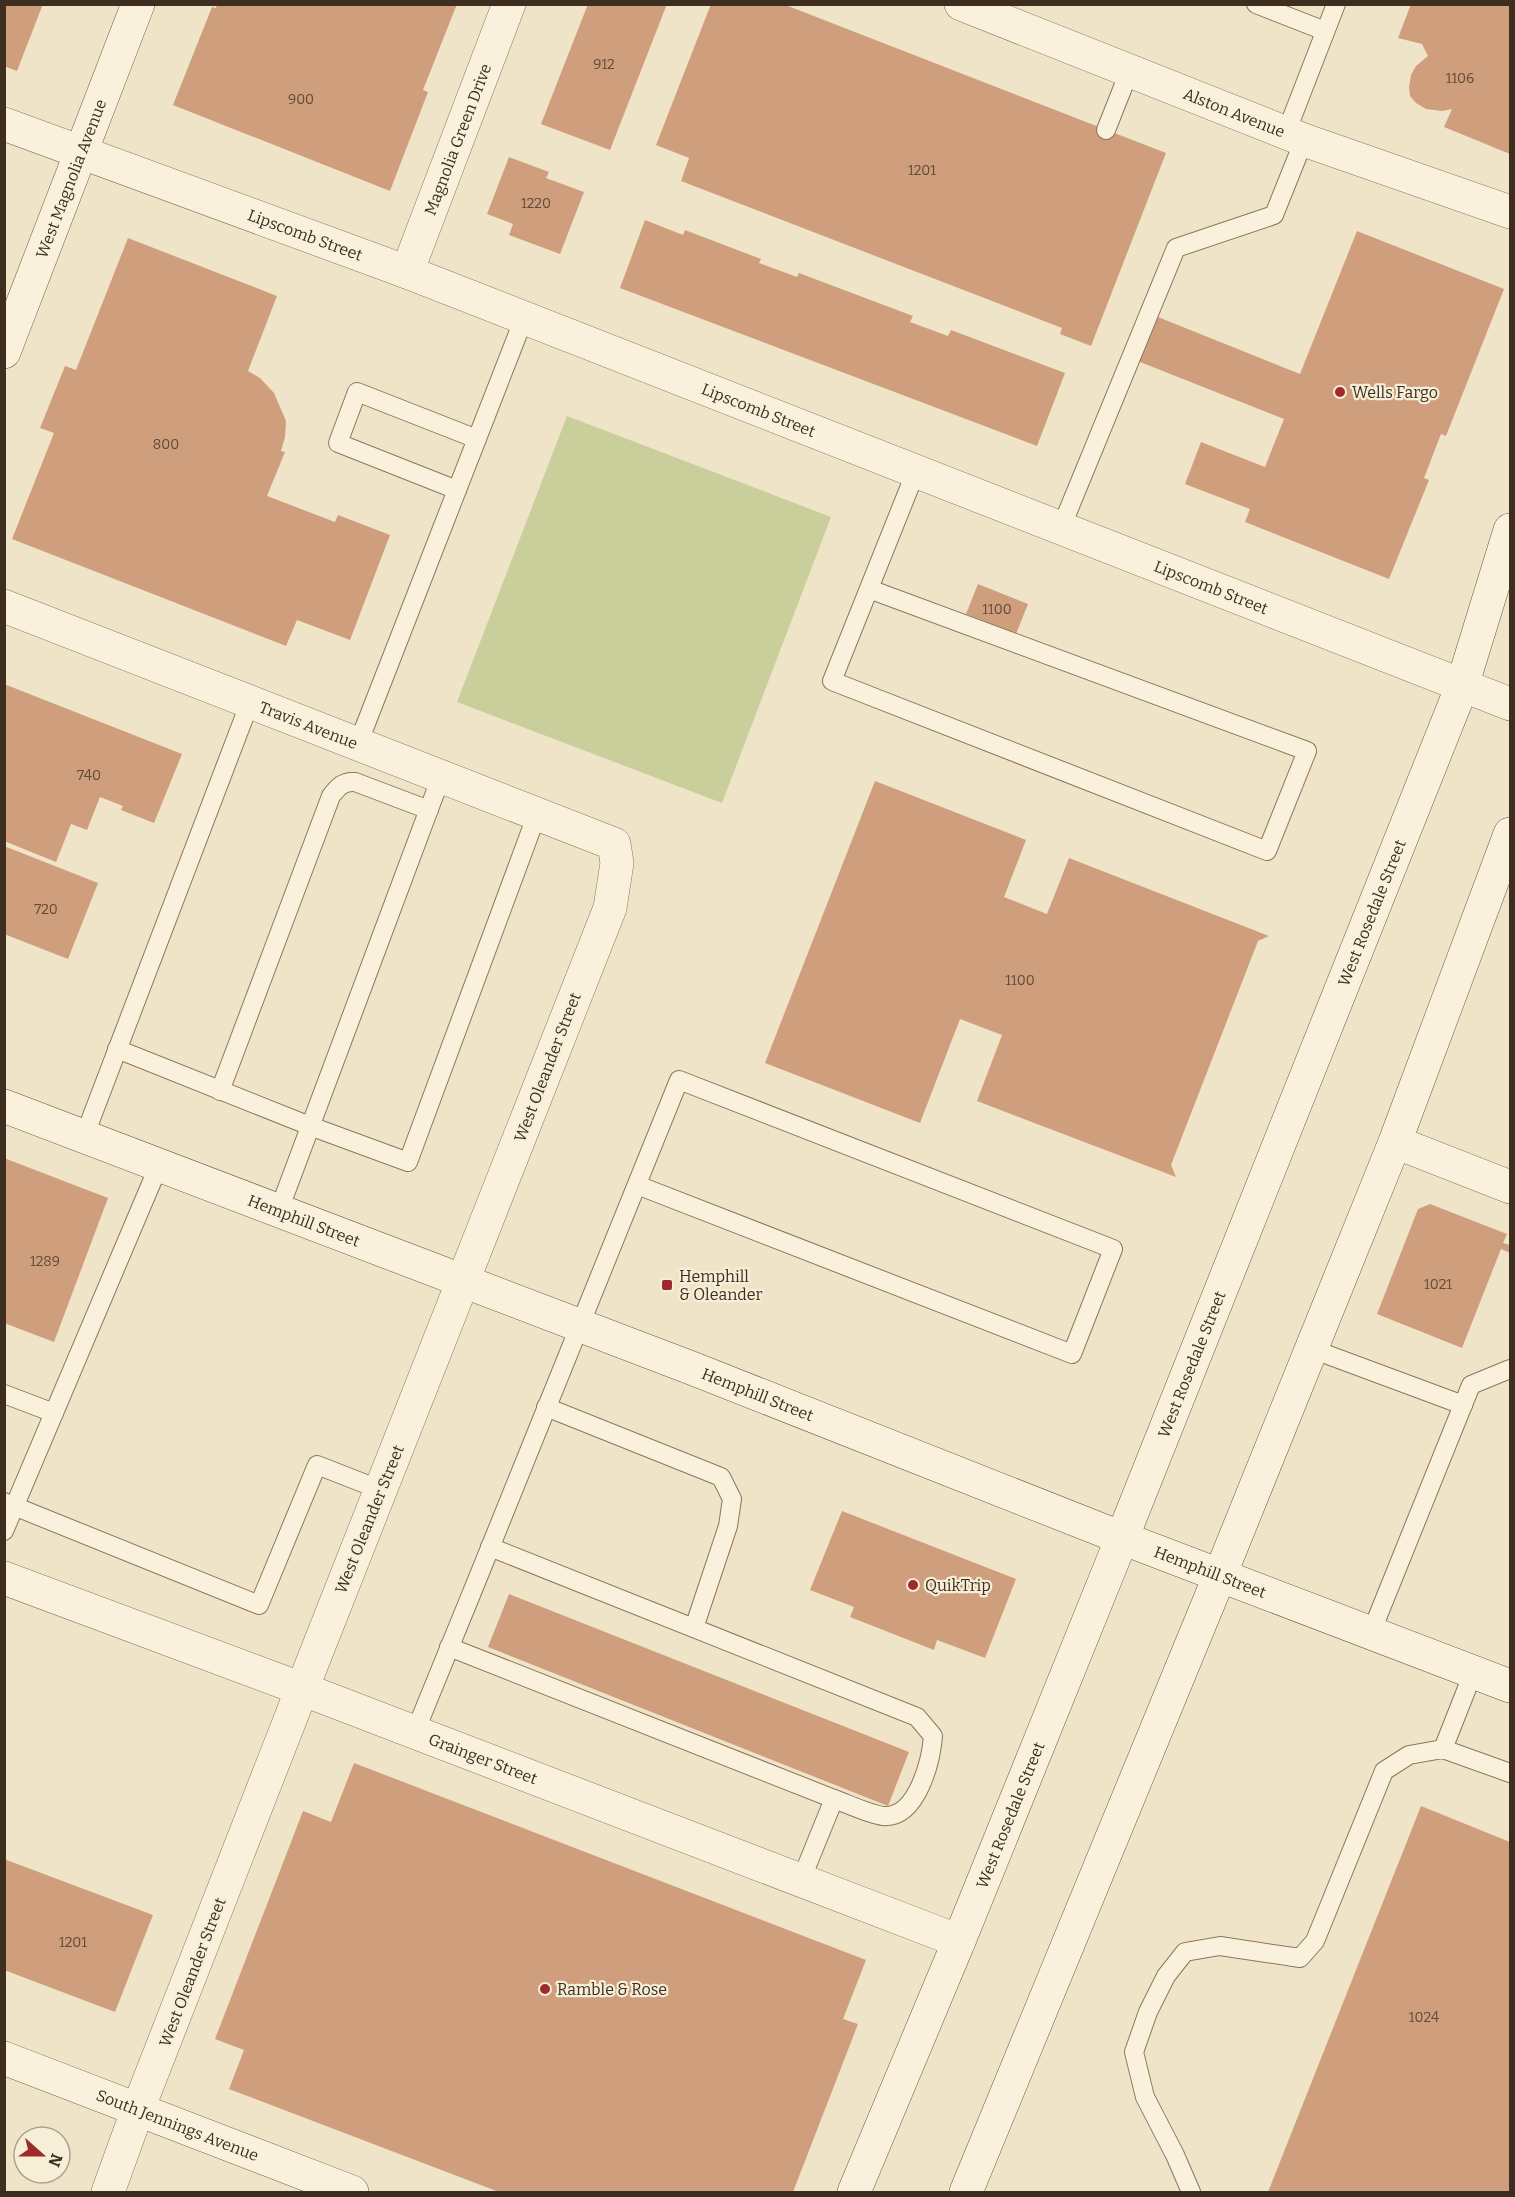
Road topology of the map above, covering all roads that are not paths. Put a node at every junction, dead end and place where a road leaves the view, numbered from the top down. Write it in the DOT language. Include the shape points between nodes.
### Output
graph roads {
  1 [pos="138,4"];
  2 [pos="508,4"];
  3 [pos="961,4"];
  4 [pos="1256,4"];
  5 [pos="1336,4"];
  6 [pos="1325,31"];
  7 [pos="1129,72"];
  8 [pos="4,124"];
  9 [pos="1106,130"];
  10 [pos="1295,136"];
  11 [pos="81,153"];
  12 [pos="1510,212"];
  13 [pos="407,272"];
  14 [pos="524,318"];
  15 [pos="4,352"];
  16 [pos="477,439"];
  17 [pos="916,471"];
  18 [pos="457,490"];
  19 [pos="1061,528"];
  20 [pos="1510,530"];
  21 [pos="869,589"];
  22 [pos="4,606"];
  23 [pos="1462,686"];
  24 [pos="250,702"];
  25 [pos="1510,704"];
  26 [pos="358,744"];
  27 [pos="441,777"];
  28 [pos="429,810"];
  29 [pos="537,814"];
  30 [pos="1510,834"];
  31 [pos="614,844"];
  32 [pos="117,1049"];
  33 [pos="220,1091"];
  34 [pos="4,1106"];
  35 [pos="310,1126"];
  36 [pos="84,1137"];
  37 [pos="1395,1142"];
  38 [pos="159,1165"];
  39 [pos="637,1185"];
  40 [pos="1510,1187"];
  41 [pos="279,1210"];
  42 [pos="463,1280"];
  43 [pos="580,1324"];
  44 [pos="1312,1349"];
  45 [pos="1510,1369"];
  46 [pos="4,1394"];
  47 [pos="1463,1405"];
  48 [pos="546,1407"];
  49 [pos="54,1413"];
  50 [pos="381,1490"];
  51 [pos="10,1504"];
  52 [pos="4,1531"];
  53 [pos="1122,1538"];
  54 [pos="490,1547"];
  55 [pos="1220,1575"];
  56 [pos="4,1578"];
  57 [pos="694,1628"];
  58 [pos="1371,1633"];
  59 [pos="449,1647"];
  60 [pos="1473,1672"];
  61 [pos="1510,1686"];
  62 [pos="302,1689"];
  63 [pos="415,1732"];
  64 [pos="1443,1749"];
  65 [pos="1510,1773"];
  66 [pos="834,1799"];
  67 [pos="801,1880"];
  68 [pos="959,1941"];
  69 [pos="4,2058"];
  70 [pos="138,2109"];
  71 [pos="108,2193"];
  72 [pos="352,2193"];
  73 [pos="854,2193"];
  74 [pos="966,2193"];
  75 [pos="1191,2193"];
  1 -- 11 [label="street, West Magnolia Avenue"];
  2 -- 13 [label="street, Magnolia Green Drive"];
  3 -- 7 [label="street, Alston Avenue"];
  4 -- 6 [label="lane"];
  5 -- 6 [label="lane"];
  6 -- 10 [label="lane"];
  7 -- 9 [label="lane"];
  7 -- 10 [label="street, Alston Avenue"];
  8 -- 11 [label="street, Lipscomb Street"];
  10 -- 12 [label="street, Alston Avenue"];
  10 -- 19 [label="lane" via="1274,215 1176,248"];
  11 -- 13 [label="street, Lipscomb Street"];
  11 -- 15 [label="street, West Magnolia Avenue"];
  13 -- 14 [label="street, Lipscomb Street"];
  14 -- 16 [label="lane"];
  14 -- 17 [label="street, Lipscomb Street"];
  16 -- 18 [label="lane"];
  16 -- 18 [label="lane" via="357,392 338,442"];
  17 -- 19 [label="street, Lipscomb Street"];
  17 -- 21 [label="lane"];
  18 -- 26 [label="lane"];
  19 -- 23 [label="street, Lipscomb Street"];
  20 -- 23 [label="street, West Rosedale Street"];
  21 -- 21 [label="lane" via="832,681 1267,851 1307,751"];
  22 -- 24 [label="street, Travis Avenue"];
  23 -- 25 [label="street, Lipscomb Street"];
  23 -- 53 [label="street, West Rosedale Street"];
  24 -- 26 [label="street, Travis Avenue"];
  24 -- 32 [label="lane"];
  26 -- 27 [label="street, Travis Avenue"];
  27 -- 28 [label="lane"];
  27 -- 29 [label="street, Travis Avenue"];
  28 -- 33 [label="lane" via="355,782 338,786"];
  28 -- 35 [label="lane"];
  29 -- 31 [label="street, Travis Avenue"];
  29 -- 35 [label="lane" via="408,1162"];
  30 -- 37 [label="street"];
  31 -- 42 [label="street, West Oleander Street" via="617,863 610,908"];
  32 -- 33 [label="lane"];
  32 -- 36 [label="lane"];
  33 -- 35 [label="lane"];
  34 -- 36 [label="street, Hemphill Street"];
  35 -- 41 [label="lane"];
  36 -- 38 [label="street, Hemphill Street"];
  37 -- 40 [label="street"];
  37 -- 44 [label="street"];
  38 -- 41 [label="street, Hemphill Street"];
  38 -- 49 [label="lane"];
  39 -- 39 [label="lane" via="679,1080 1113,1249 1072,1354"];
  39 -- 43 [label="lane"];
  41 -- 42 [label="street, Hemphill Street"];
  42 -- 43 [label="street, Hemphill Street"];
  42 -- 50 [label="street, West Oleander Street"];
  43 -- 48 [label="lane"];
  43 -- 53 [label="street, Hemphill Street"];
  44 -- 47 [label="lane"];
  44 -- 55 [label="street"];
  45 -- 47 [label="lane" via="1471,1384"];
  46 -- 49 [label="lane"];
  47 -- 58 [label="lane"];
  48 -- 54 [label="lane"];
  48 -- 57 [label="lane" via="721,1477 732,1499 729,1526"];
  49 -- 51 [label="lane"];
  50 -- 51 [label="lane" via="317,1465 259,1605"];
  50 -- 62 [label="street, West Oleander Street"];
  51 -- 52 [label="lane"];
  53 -- 55 [label="street, Hemphill Street"];
  53 -- 68 [label="street, West Rosedale Street"];
  54 -- 57 [label="lane"];
  54 -- 59 [label="lane"];
  55 -- 58 [label="street, Hemphill Street"];
  55 -- 74 [label="street"];
  56 -- 62 [label="street, Grainger Street"];
  57 -- 66 [label="lane" via="916,1717 933,1736 932,1757 914,1800 903,1810 884,1816"];
  58 -- 60 [label="street, Hemphill Street"];
  59 -- 63 [label="lane"];
  59 -- 66 [label="lane"];
  60 -- 61 [label="street, Hemphill Street"];
  60 -- 64 [label="lane"];
  62 -- 63 [label="street, Grainger Street"];
  62 -- 70 [label="street, West Oleander Street"];
  63 -- 67 [label="street, Grainger Street"];
  64 -- 65 [label="lane"];
  64 -- 75 [label="lane" via="1409,1755 1384,1771 1315,1941 1300,1958 1220,1946 1185,1952 1166,1976 1134,2052 1145,2097"];
  66 -- 67 [label="lane"];
  67 -- 68 [label="street, Grainger Street"];
  68 -- 73 [label="street, West Rosedale Street"];
  69 -- 70 [label="street, South Jennings Avenue"];
  70 -- 71 [label="street, West Oleander Street"];
  70 -- 72 [label="street, South Jennings Avenue"];
}
